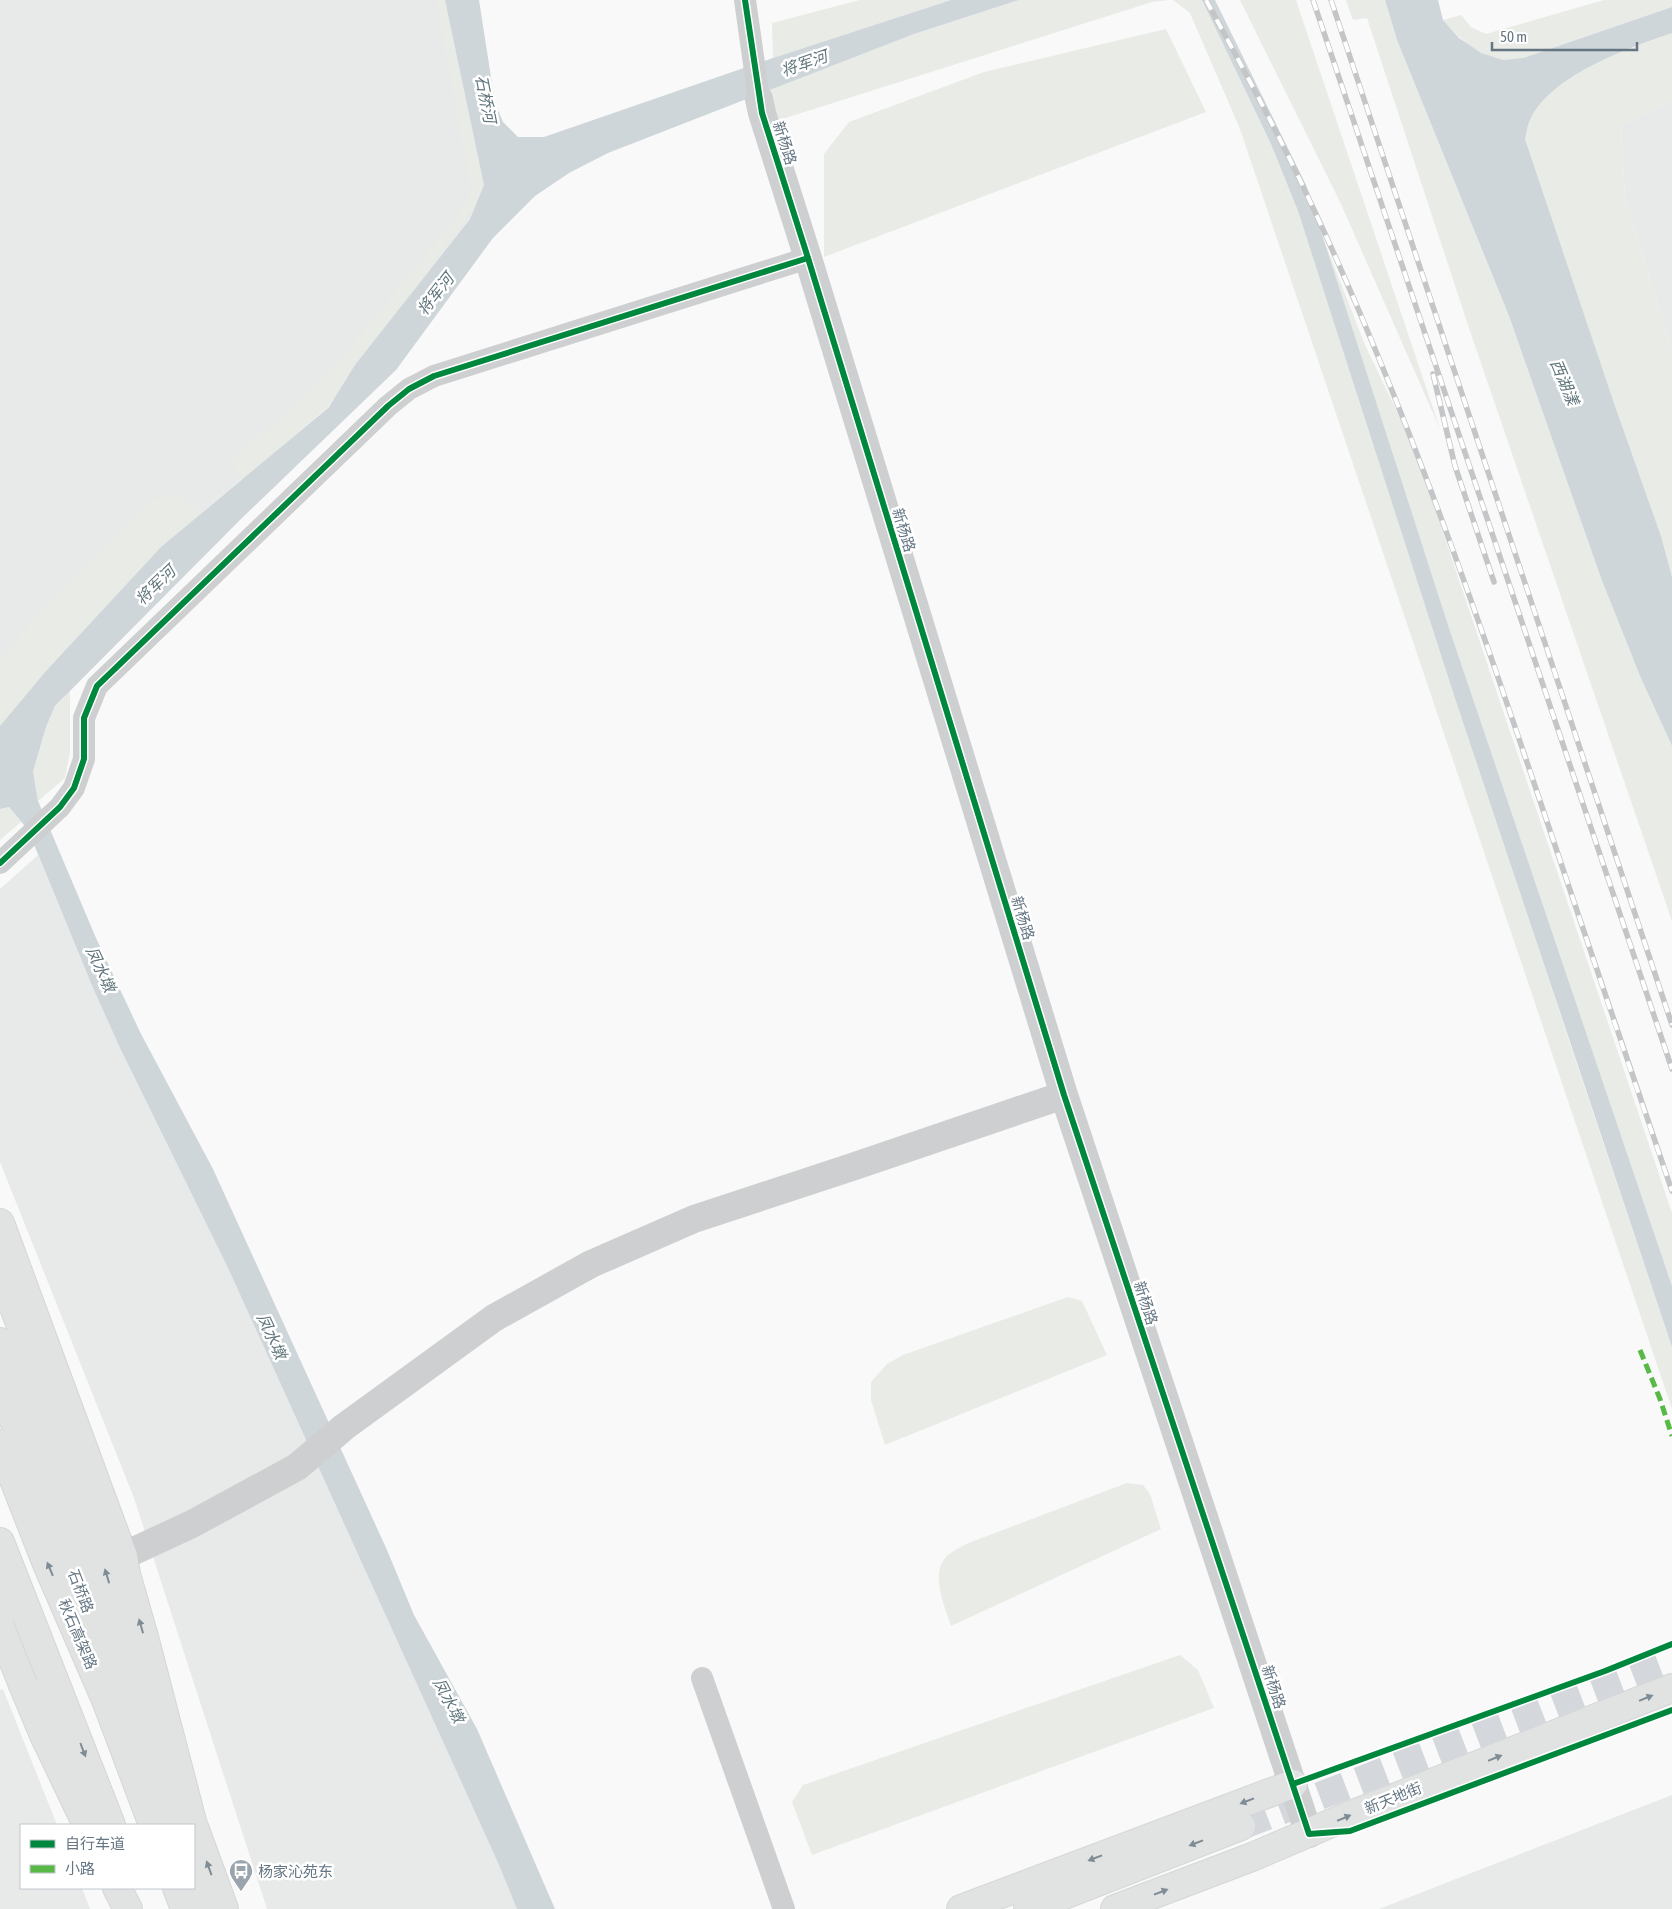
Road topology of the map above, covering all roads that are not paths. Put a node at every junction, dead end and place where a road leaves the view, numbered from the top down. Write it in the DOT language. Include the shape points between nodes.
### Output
graph roads {
  1 [pos="745,0"];
  2 [pos="760,99"];
  3 [pos="808,258"];
  4 [pos="6,857"];
  5 [pos="1064,1095"];
  6 [pos="0,1224"];
  7 [pos="0,1270"];
  8 [pos="0,1342"];
  9 [pos="0,1385"];
  10 [pos="0,1444"];
  11 [pos="0,1542"];
  12 [pos="123,1556"];
  13 [pos="0,1582"];
  14 [pos="0,1627"];
  15 [pos="26,1646"];
  16 [pos="0,1656"];
  17 [pos="702,1678"];
  18 [pos="1672,1688"];
  19 [pos="121,1696"];
  20 [pos="1293,1784"];
  21 [pos="87,1824"];
  22 [pos="91,1824"];
  23 [pos="111,1824"];
  24 [pos="153,1824"];
  25 [pos="171,1824"];
  26 [pos="177,1824"];
  27 [pos="192,1824"];
  28 [pos="1241,1826"];
  29 [pos="195,1831"];
  30 [pos="1309,1834"];
  31 [pos="116,1889"];
  32 [pos="117,1889"];
  33 [pos="135,1889"];
  34 [pos="177,1889"];
  35 [pos="195,1889"];
  36 [pos="195,1889"];
  37 [pos="122,1909"];
  38 [pos="128,1909"];
  39 [pos="143,1909"];
  40 [pos="185,1909"];
  41 [pos="199,1909"];
  42 [pos="203,1909"];
  43 [pos="224,1909"];
  44 [pos="784,1909"];
  45 [pos="961,1909"];
  46 [pos="1028,1909"];
  47 [pos="1115,1909"];
  1 -- 2 [label="street, 新杨路"];
  2 -- 3 [label="street, 新杨路"];
  3 -- 4 [label="street" via="434,376 409,389 97,686 84,718 84,758 74,788 60,807"];
  3 -- 5 [label="street, 新杨路"];
  5 -- 12 [label="street" via="694,1219 591,1264 494,1318 344,1427 297,1467 174,1533"];
  5 -- 20 [label="street, 新杨路"];
  6 -- 12 [label="main road"];
  26 -- 7 [label="main road, one-way" via="129,1647 64,1441"];
  8 -- 19 [label="main road" via="62,1500"];
  9 -- 19 [label="main road, 石桥路"];
  24 -- 10 [label="main road, 秋石高架路, one-way" via="106,1700"];
  11 -- 23 [label="main road, one-way"];
  27 -- 12 [label="main road, one-way"];
  13 -- 15 [label="main road"];
  14 -- 21 [label="main road, bridge" via="44,1734"];
  15 -- 16 [label="street"];
  15 -- 22 [label="main road"];
  17 -- 44 [label="street"];
  30 -- 18 [label="main road, 新天地街, one-way"];
  19 -- 25 [label="main road, 石桥路"];
  20 -- 30 [label="street, 新杨路"];
  20 -- 45 [label="main road, one-way"];
  28 -- 46 [label="main road, one-way"];
  43 -- 29 [label="main road, one-way"];
  47 -- 30 [label="main road, 新天地街, one-way"];
  31 -- 37 [label="main road"];
  32 -- 38 [label="main road"];
  33 -- 39 [label="main road"];
  34 -- 40 [label="main road"];
  35 -- 41 [label="main road"];
  36 -- 42 [label="main road"];
}
